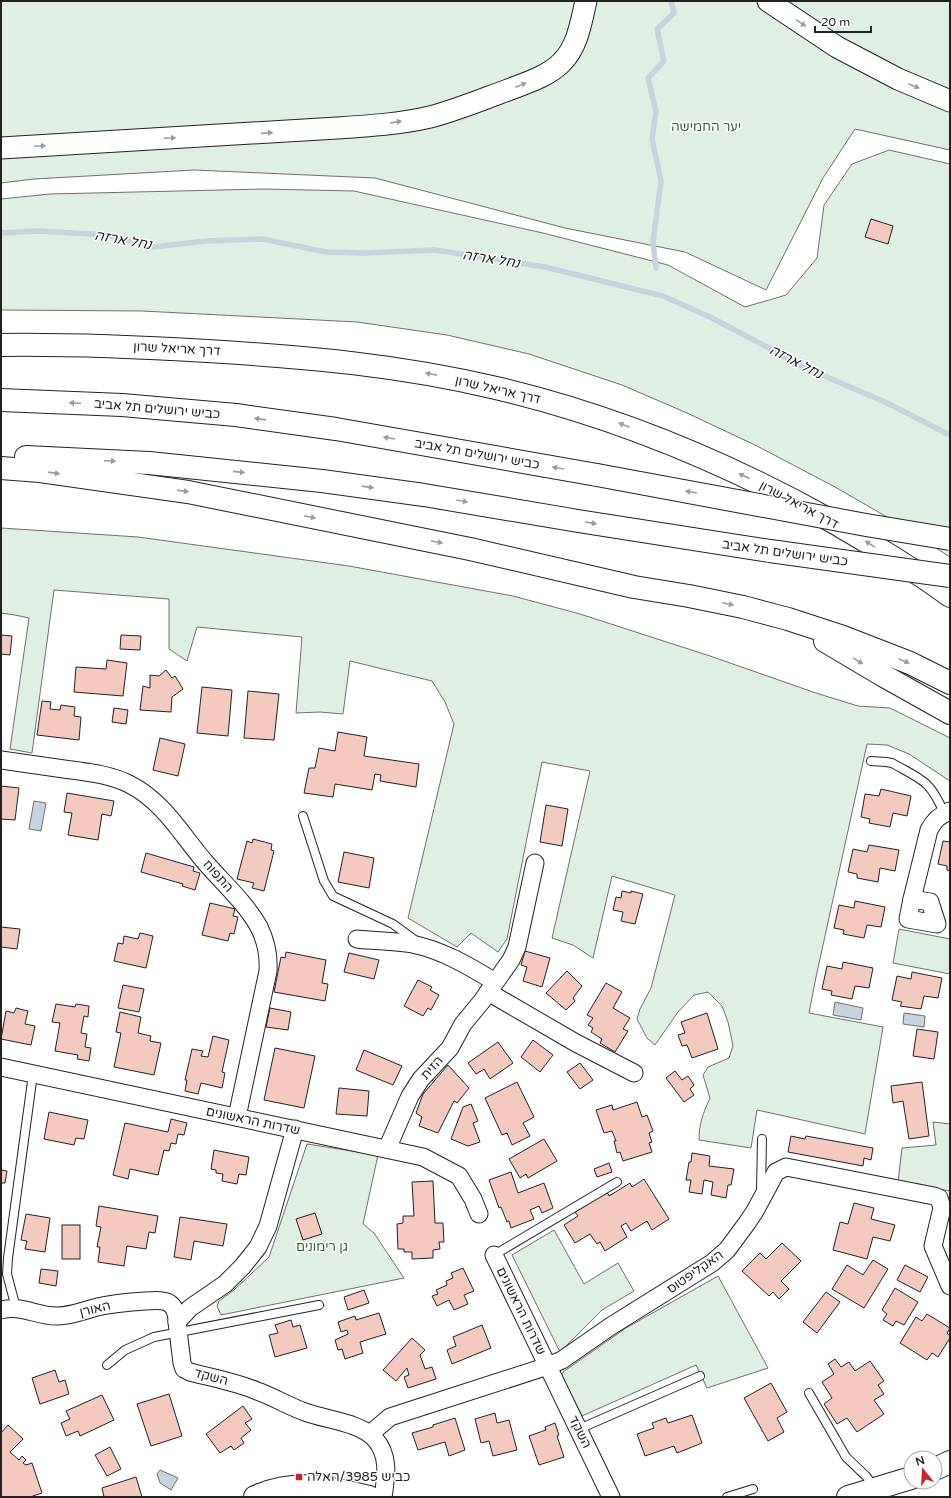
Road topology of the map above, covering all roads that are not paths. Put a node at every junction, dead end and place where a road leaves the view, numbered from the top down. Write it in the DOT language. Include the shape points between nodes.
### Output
graph roads {
  1 [pos="586,1"];
  2 [pos="768,1"];
  3 [pos="950,101"];
  4 [pos="1,148"];
  5 [pos="1,345"];
  6 [pos="1,400"];
  7 [pos="1,456"];
  8 [pos="1,468"];
  9 [pos="950,539"];
  10 [pos="950,576"];
  11 [pos="950,596"];
  12 [pos="788,619"];
  13 [pos="950,683"];
  14 [pos="950,713"];
  15 [pos="1,760"];
  16 [pos="871,761"];
  17 [pos="947,812"];
  18 [pos="303,816"];
  19 [pos="535,863"];
  20 [pos="912,899"];
  21 [pos="357,940"];
  22 [pos="423,947"];
  23 [pos="492,987"];
  24 [pos="1,1067"];
  25 [pos="634,1073"];
  26 [pos="33,1074"];
  27 [pos="237,1117"];
  28 [pos="295,1129"];
  29 [pos="762,1139"];
  30 [pos="387,1149"];
  31 [pos="617,1182"];
  32 [pos="761,1200"];
  33 [pos="479,1214"];
  34 [pos="494,1255"];
  35 [pos="950,1286"];
  36 [pos="319,1305"];
  37 [pos="8,1309"];
  38 [pos="178,1327"];
  39 [pos="107,1365"];
  40 [pos="548,1366"];
  41 [pos="700,1376"];
  42 [pos="809,1393"];
  43 [pos="579,1429"];
  44 [pos="370,1434"];
  45 [pos="903,1480"];
  46 [pos="752,1489"];
  47 [pos="875,1489"];
  48 [pos="255,1497"];
  49 [pos="369,1497"];
  50 [pos="383,1497"];
  51 [pos="611,1497"];
  52 [pos="727,1497"];
  53 [pos="848,1497"];
  4 -- 1 [label="street, one-way" via="337,128 430,117 520,86 561,63 571,51 578,34"];
  2 -- 3 [label="street, one-way" via="837,47 898,79"];
  11 -- 5 [label="main road, דרך אריאל שרון, one-way" via="859,537 751,479 615,422 534,398 420,372 319,358 111,346"];
  9 -- 6 [label="main road, כביש ירושלים תל אביב, one-way, bridge" via="336,429 122,405"];
  7 -- 10 [label="main road, כביש ירושלים תל אביב, one-way, bridge" via="149,463 322,480 770,551"];
  8 -- 12 [label="main road, one-way" via="188,492 470,549 634,587 743,607"];
  12 -- 13 [label="main road, one-way" via="876,649"];
  12 -- 14 [label="main road, one-way"];
  15 -- 27 [label="street, התפוח" via="98,774 137,788 164,811 255,921 266,946 268,971"];
  16 -- 17 [label="lane" via="892,763 925,782"];
  17 -- 20 [label="street" via="933,823 929,830"];
  18 -- 22 [label="lane" via="324,881 333,896 393,924"];
  19 -- 23 [label="street, הזית" via="517,947"];
  21 -- 22 [label="street"];
  22 -- 23 [label="street" via="465,964"];
  23 -- 25 [label="street" via="576,1043"];
  23 -- 30 [label="street, הזית" via="463,1024 450,1048 421,1079 410,1096"];
  24 -- 26 [label="street, שדרות הראשונים"];
  26 -- 27 [label="street, שדרות הראשונים"];
  26 -- 37 [label="lane" via="8,1258"];
  27 -- 28 [label="street, שדרות הראשונים"];
  28 -- 30 [label="street, שדרות הראשונים"];
  28 -- 38 [label="street" via="268,1226 258,1247 244,1266 225,1284 190,1308"];
  29 -- 32 [label="lane"];
  30 -- 33 [label="street, שדרות הראשונים" via="423,1157 459,1176"];
  31 -- 34 [label="lane"];
  32 -- 35 [label="street, האקליפטוס" via="776,1172 786,1167 939,1198 942,1208 933,1246"];
  32 -- 40 [label="street, האקליפטוס" via="727,1250 712,1263 562,1360"];
  34 -- 40 [label="street, שדרות הראשונים"];
  36 -- 38 [label="lane"];
  37 -- 38 [label="street, האורן" via="67,1316 119,1303 157,1301 173,1307"];
  38 -- 39 [label="lane" via="126,1350"];
  38 -- 44 [label="street, השקד" via="184,1369 259,1391 304,1412 363,1429"];
  40 -- 43 [label="street, השקד"];
  40 -- 44 [label="street, האקליפטוס" via="390,1417"];
  41 -- 43 [label="lane"];
  42 -- 47 [label="lane" via="846,1457 866,1476"];
  43 -- 51 [label="street, השקד"];
  44 -- 50 [label="street, השקד" via="385,1458 387,1472"];
  45 -- 47 [label="main road"];
  46 -- 52 [label="lane"];
  47 -- 53 [label="main road"];
  48 -- 49 [label="main road" via="275,1490 301,1486 334,1488"];
}
